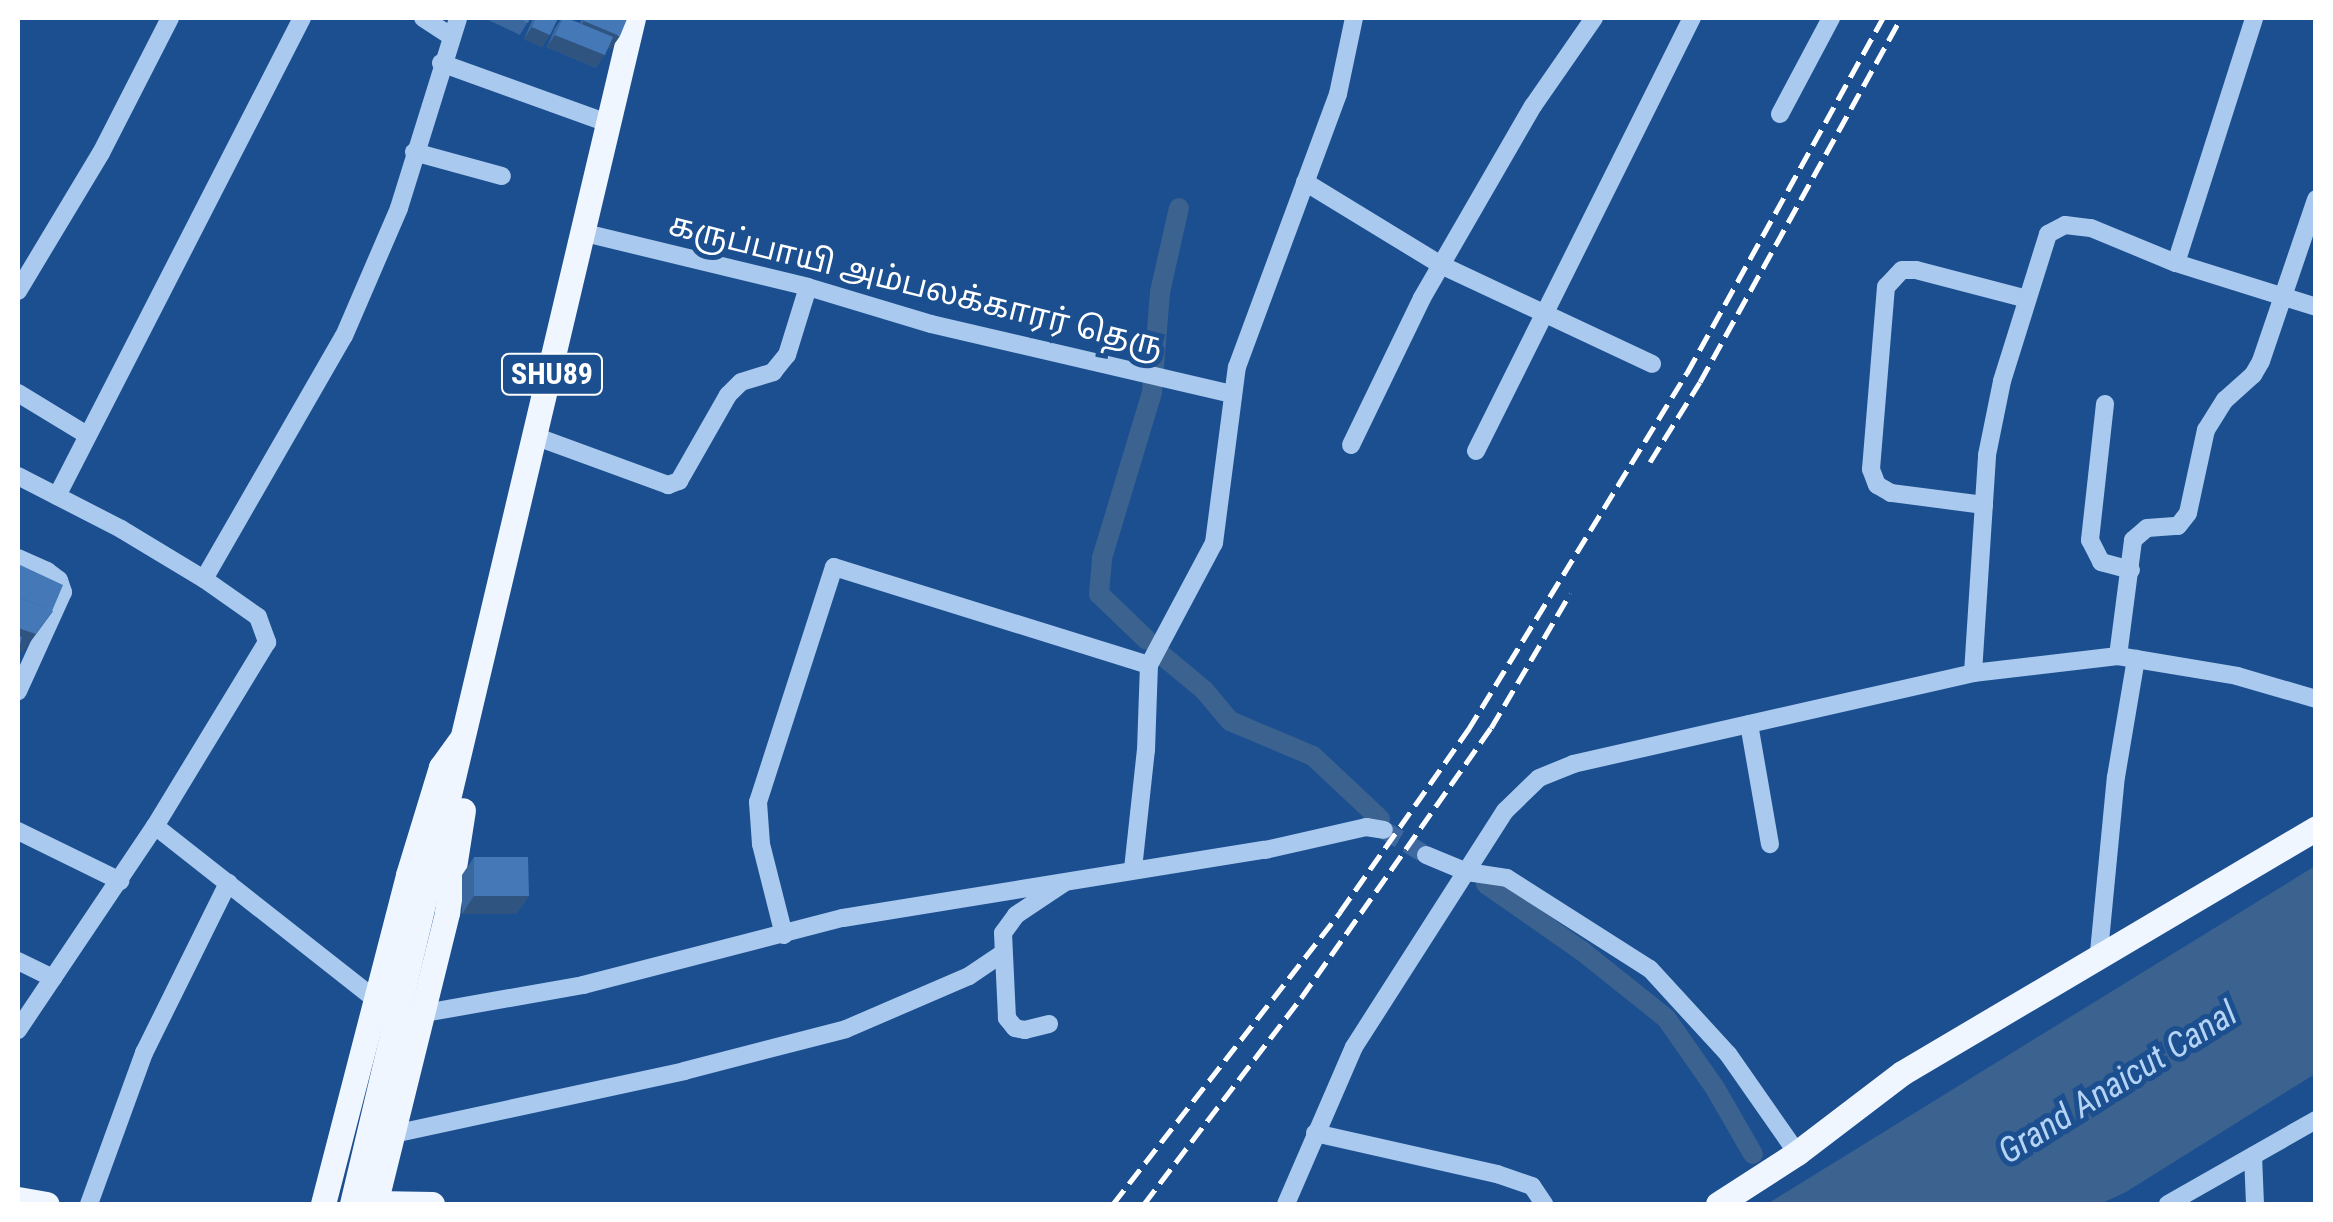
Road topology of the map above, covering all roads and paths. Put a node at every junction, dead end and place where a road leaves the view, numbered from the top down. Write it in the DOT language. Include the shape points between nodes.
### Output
graph roads {
  1 [pos="170,18"];
  2 [pos="302,18"];
  3 [pos="422,18"];
  4 [pos="634,18"];
  5 [pos="1354,18"];
  6 [pos="1594,18"];
  7 [pos="1692,18"];
  8 [pos="1831,18"];
  9 [pos="2254,18"];
  10 [pos="454,26"];
  11 [pos="441,63"];
  12 [pos="1780,114"];
  13 [pos="608,123"];
  14 [pos="414,152"];
  15 [pos="502,176"];
  16 [pos="1305,182"];
  17 [pos="2316,199"];
  18 [pos="585,233"];
  19 [pos="2176,263"];
  20 [pos="1442,264"];
  21 [pos="808,287"];
  22 [pos="18,291"];
  23 [pos="2283,295"];
  24 [pos="2026,299"];
  25 [pos="2316,307"];
  26 [pos="1544,315"];
  27 [pos="1652,364"];
  28 [pos="18,393"];
  29 [pos="1233,394"];
  30 [pos="2105,404"];
  31 [pos="87,435"];
  32 [pos="537,437"];
  33 [pos="1352,445"];
  34 [pos="1476,451"];
  35 [pos="18,476"];
  36 [pos="56,496"];
  37 [pos="1984,505"];
  38 [pos="18,558"];
  39 [pos="2131,570"];
  40 [pos="204,579"];
  41 [pos="2127,658"];
  42 [pos="1148,665"];
  43 [pos="1973,672"];
  44 [pos="18,690"];
  45 [pos="2316,699"];
  46 [pos="1748,724"];
  47 [pos="467,731"];
  48 [pos="155,826"];
  49 [pos="2316,828"];
  50 [pos="1384,830"];
  51 [pos="18,831"];
  52 [pos="1770,844"];
  53 [pos="1426,856"];
  54 [pos="1133,869"];
  55 [pos="1466,872"];
  56 [pos="1069,880"];
  57 [pos="120,881"];
  58 [pos="228,882"];
  59 [pos="784,935"];
  60 [pos="2099,952"];
  61 [pos="1002,954"];
  62 [pos="18,961"];
  63 [pos="53,978"];
  64 [pos="375,999"];
  65 [pos="419,1014"];
  66 [pos="1050,1024"];
  67 [pos="18,1030"];
  68 [pos="2316,1120"];
  69 [pos="1315,1133"];
  70 [pos="389,1135"];
  71 [pos="1797,1153"];
  72 [pos="2253,1156"];
  73 [pos="18,1199"];
  74 [pos="47,1204"];
  75 [pos="89,1204"];
  76 [pos="323,1204"];
  77 [pos="368,1204"];
  78 [pos="432,1204"];
  79 [pos="1286,1204"];
  80 [pos="1544,1204"];
  81 [pos="1718,1204"];
  82 [pos="2168,1204"];
  83 [pos="2254,1204"];
  1 -- 22 [label="street" via="101,153"];
  2 -- 31 [label="street"];
  3 -- 10 [label="street"];
  4 -- 13 [label="main road, SHU89"];
  5 -- 16 [label="street" via="1338,94"];
  6 -- 20 [label="street" via="1533,106"];
  7 -- 26 [label="street"];
  8 -- 12 [label="street"];
  9 -- 19 [label="street"];
  10 -- 11 [label="street"];
  11 -- 13 [label="street"];
  11 -- 14 [label="street"];
  13 -- 18 [label="main road, SHU89"];
  14 -- 15 [label="street"];
  14 -- 40 [label="street" via="399,208 344,336"];
  16 -- 20 [label="street"];
  16 -- 29 [label="street"];
  17 -- 23 [label="street"];
  18 -- 21 [label="street, கருப்பாயி அம்பலக்காரர் தெரு"];
  18 -- 32 [label="main road, SHU89"];
  19 -- 23 [label="street"];
  19 -- 24 [label="street" via="2091,228 2065,225 2048,234"];
  20 -- 26 [label="street"];
  20 -- 33 [label="street"];
  21 -- 29 [label="street, கருப்பாயி அம்பலக்காரர் தெரு" via="931,324"];
  21 -- 32 [label="street" via="788,355 773,372 741,382 728,395 679,481 668,486"];
  23 -- 25 [label="street"];
  23 -- 39 [label="street" via="2253,375 2224,400 2206,430 2188,513 2168,530 2137,532"];
  24 -- 37 [label="street" via="1986,455"];
  24 -- 37 [label="street" via="1916,270 1902,270 1886,287 1870,469 1891,493"];
  26 -- 27 [label="street"];
  26 -- 34 [label="street"];
  28 -- 31 [label="street"];
  29 -- 42 [label="street" via="1214,543"];
  30 -- 39 [label="street" via="2090,540 2101,562"];
  31 -- 36 [label="street"];
  32 -- 47 [label="main road, SHU89"];
  35 -- 36 [label="street"];
  36 -- 40 [label="street"];
  37 -- 43 [label="street"];
  38 -- 44 [label="street" via="59,580 63,592"];
  39 -- 41 [label="street"];
  40 -- 48 [label="street" via="258,617 267,642"];
  41 -- 43 [label="street"];
  41 -- 45 [label="street" via="2237,676"];
  41 -- 60 [label="street"];
  42 -- 54 [label="street"];
  42 -- 59 [label="street" via="834,566 758,802 760,844"];
  43 -- 46 [label="street"];
  46 -- 52 [label="street"];
  46 -- 55 [label="street" via="1573,764 1539,778 1505,811"];
  47 -- 64 [label="main road" via="440,767"];
  47 -- 65 [label="main road" via="470,768 447,912"];
  47 -- 77 [label="main road, SHU89"];
  48 -- 57 [label="street"];
  48 -- 58 [label="street"];
  49 -- 60 [label="main road"];
  50 -- 54 [label="street" via="1366,827"];
  51 -- 57 [label="street"];
  53 -- 55 [label="street"];
  54 -- 56 [label="street"];
  55 -- 69 [label="street" via="1354,1047"];
  55 -- 71 [label="street" via="1507,878 1650,969 1728,1054"];
  56 -- 59 [label="street" via="843,918"];
  56 -- 61 [label="street" via="1016,916 1003,933"];
  57 -- 63 [label="street"];
  58 -- 64 [label="street"];
  58 -- 75 [label="street" via="144,1053"];
  59 -- 65 [label="street" via="583,985"];
  60 -- 71 [label="main road" via="1902,1072"];
  61 -- 66 [label="street" via="1007,1018 1025,1030"];
  61 -- 70 [label="street" via="969,976 846,1030"];
  62 -- 63 [label="street"];
  63 -- 67 [label="street"];
  64 -- 76 [label="main road"];
  65 -- 70 [label="main road"];
  68 -- 72 [label="street"];
  69 -- 79 [label="street"];
  69 -- 80 [label="street" via="1498,1174 1532,1186"];
  70 -- 77 [label="main road"];
  71 -- 81 [label="main road"];
  72 -- 82 [label="street"];
  72 -- 83 [label="street"];
  73 -- 74 [label="main road"];
  77 -- 78 [label="main road"];
}
